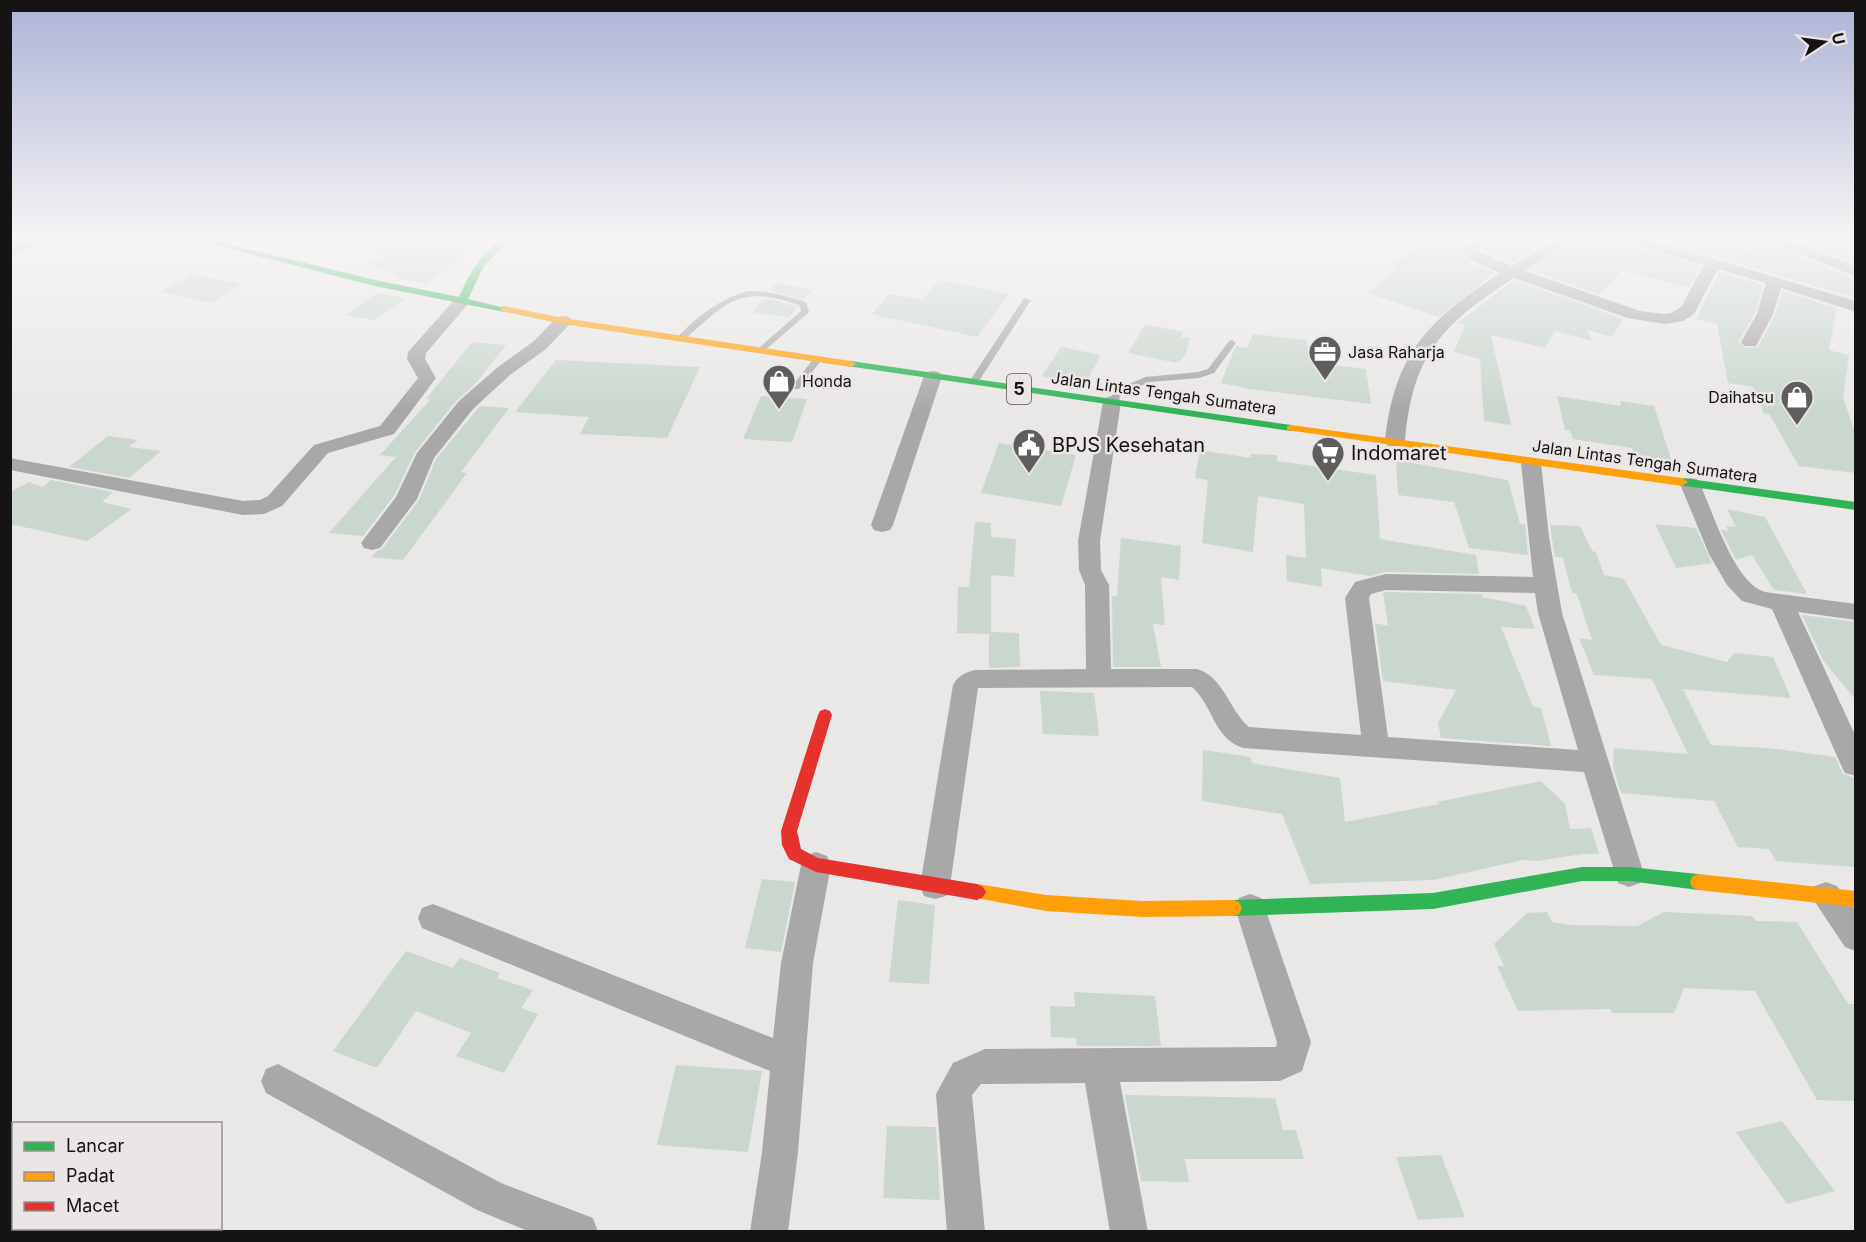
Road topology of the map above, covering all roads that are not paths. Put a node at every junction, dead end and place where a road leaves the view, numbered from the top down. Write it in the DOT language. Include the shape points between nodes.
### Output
graph roads {
  1 [pos="432,295"];
  2 [pos="464,295"];
  3 [pos="738,295"];
  4 [pos="769,295"];
  5 [pos="1478,295"];
  6 [pos="1580,295"];
  7 [pos="1696,295"];
  8 [pos="1771,295"];
  9 [pos="1818,295"];
  10 [pos="1027,300"];
  11 [pos="462,302"];
  12 [pos="1856,307"];
  13 [pos="563,321"];
  14 [pos="681,338"];
  15 [pos="1750,342"];
  16 [pos="1232,343"];
  17 [pos="762,350"];
  18 [pos="817,360"];
  19 [pos="933,376"];
  20 [pos="974,382"];
  21 [pos="796,387"];
  22 [pos="1112,402"];
  23 [pos="1395,442"];
  24 [pos="1531,463"];
  25 [pos="10,464"];
  26 [pos="1690,484"];
  27 [pos="1856,506"];
  28 [pos="882,525"];
  29 [pos="372,543"];
  30 [pos="1545,585"];
  31 [pos="1781,602"];
  32 [pos="1856,612"];
  33 [pos="1099,679"];
  34 [pos="825,715"];
  35 [pos="1376,747"];
  36 [pos="1594,762"];
  37 [pos="1855,765"];
  38 [pos="816,865"];
  39 [pos="1629,874"];
  40 [pos="935,886"];
  41 [pos="1841,898"];
  42 [pos="1250,908"];
  43 [pos="433,918"];
  44 [pos="1856,937"];
  45 [pos="788,1061"];
  46 [pos="1100,1067"];
  47 [pos="278,1081"];
  48 [pos="579,1232"];
  49 [pos="770,1232"];
  50 [pos="966,1232"];
  51 [pos="1129,1232"];
  1 -- 11 [label="main road, Jalan Lintas Tengah Sumatera / 5"];
  2 -- 11 [label="main road"];
  3 -- 14 [label="lane" via="727,299"];
  4 -- 17 [label="lane" via="803,304 805,312"];
  5 -- 23 [label="street" via="1442,326 1412,365 1396,423"];
  6 -- 7 [label="street" via="1654,319 1682,316"];
  8 -- 15 [label="street" via="1766,314"];
  9 -- 12 [label="street"];
  10 -- 20 [label="lane"];
  11 -- 13 [label="main road, Jalan Lintas Tengah Sumatera / 5"];
  11 -- 25 [label="street" via="417,352 416,359 427,378 392,426 381,433 321,449 275,501 264,507 243,508"];
  13 -- 14 [label="main road, Jalan Lintas Tengah Sumatera / 5"];
  13 -- 29 [label="street" via="540,345 466,405 424,457 406,499"];
  14 -- 17 [label="main road, Jalan Lintas Tengah Sumatera / 5"];
  16 -- 22 [label="lane" via="1211,371 1148,379 1119,392"];
  17 -- 18 [label="main road, Jalan Lintas Tengah Sumatera / 5"];
  18 -- 19 [label="main road, Jalan Lintas Tengah Sumatera / 5"];
  18 -- 21 [label="lane"];
  19 -- 20 [label="main road, Jalan Lintas Tengah Sumatera / 5"];
  19 -- 28 [label="street"];
  20 -- 22 [label="main road, Jalan Lintas Tengah Sumatera / 5"];
  22 -- 23 [label="main road, Jalan Lintas Tengah Sumatera / 5"];
  22 -- 33 [label="street" via="1089,541 1090,570 1097,585"];
  23 -- 24 [label="main road, Jalan Lintas Tengah Sumatera / 5"];
  24 -- 26 [label="main road, Jalan Lintas Tengah Sumatera / 5"];
  24 -- 30 [label="street"];
  26 -- 27 [label="main road, Jalan Lintas Tengah Sumatera / 5"];
  26 -- 31 [label="street" via="1742,590"];
  30 -- 35 [label="street" via="1386,582 1363,588 1357,598"];
  30 -- 36 [label="street"];
  31 -- 32 [label="street"];
  31 -- 37 [label="street"];
  33 -- 35 [label="street" via="1197,678 1231,727 1243,737"];
  33 -- 40 [label="street" via="969,681"];
  34 -- 38 [label="main road" via="788,838 794,854"];
  35 -- 36 [label="street"];
  36 -- 39 [label="street"];
  38 -- 40 [label="main road"];
  38 -- 45 [label="street" via="797,963"];
  39 -- 41 [label="main road"];
  39 -- 42 [label="main road" via="1582,874 1433,901"];
  40 -- 42 [label="main road" via="1046,903 1142,909"];
  41 -- 44 [label="street"];
  42 -- 46 [label="street" via="1294,1042 1290,1059 1280,1064"];
  43 -- 45 [label="street"];
  45 -- 49 [label="street"];
  46 -- 50 [label="street" via="985,1066 961,1076 954,1094"];
  46 -- 51 [label="street"];
  47 -- 48 [label="street" via="490,1197"];
}
